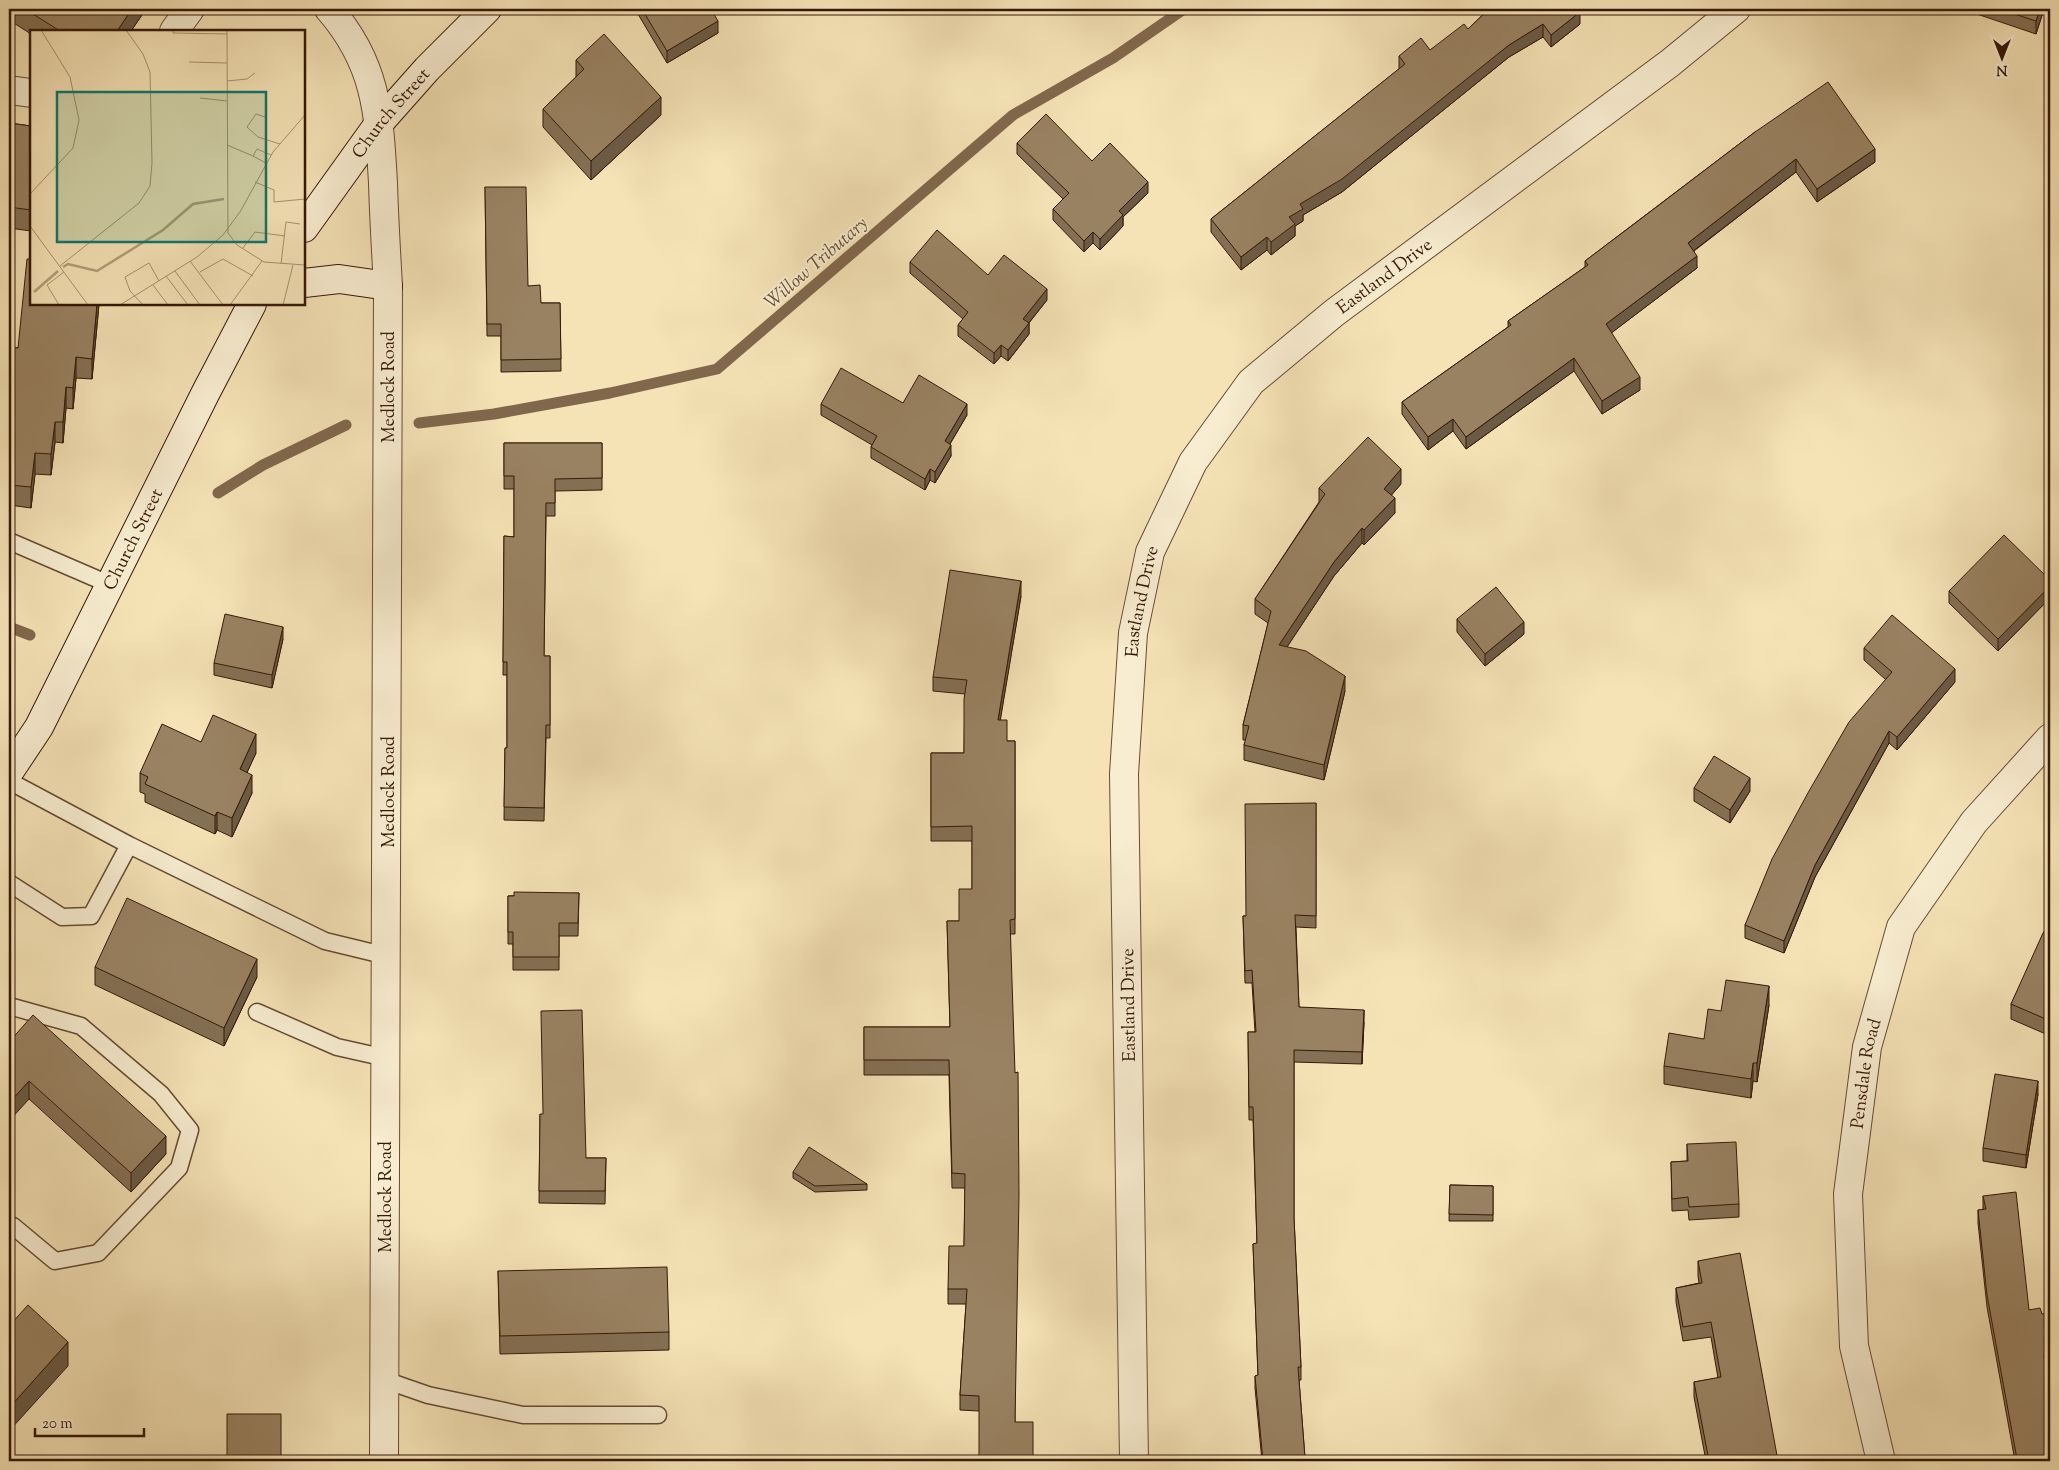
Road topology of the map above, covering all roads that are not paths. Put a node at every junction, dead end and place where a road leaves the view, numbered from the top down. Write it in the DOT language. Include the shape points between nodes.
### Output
graph roads {
  1 [pos="190,9"];
  2 [pos="329,9"];
  3 [pos="487,9"];
  4 [pos="1736,9"];
  5 [pos="175,30"];
  6 [pos="9,90"];
  7 [pos="30,94"];
  8 [pos="380,122"];
  9 [pos="305,227"];
  10 [pos="305,283"];
  11 [pos="388,286"];
  12 [pos="251,305"];
  13 [pos="9,541"];
  14 [pos="110,585"];
  15 [pos="2050,738"];
  16 [pos="9,772"];
  17 [pos="9,781"];
  18 [pos="129,844"];
  19 [pos="9,883"];
  20 [pos="387,956"];
  21 [pos="9,1006"];
  22 [pos="257,1012"];
  23 [pos="386,1058"];
  24 [pos="13,1226"];
  25 [pos="385,1380"];
  26 [pos="658,1414"];
  27 [pos="384,1461"];
  28 [pos="1134,1461"];
  29 [pos="1881,1461"];
  1 -- 5 [label="street"];
  2 -- 8 [label="street, Medlock Road" via="345,27 366,69"];
  3 -- 8 [label="street, Church Street"];
  4 -- 28 [label="street, Eastland Drive" via="1670,63 1334,314 1251,382 1193,462 1150,552 1133,633 1124,774"];
  6 -- 7 [label="street"];
  8 -- 9 [label="street, Church Street"];
  8 -- 11 [label="street, Medlock Road"];
  10 -- 11 [label="street" via="339,279"];
  11 -- 20 [label="street, Medlock Road"];
  12 -- 14 [label="street, Church Street"];
  13 -- 14 [label="lane"];
  14 -- 16 [label="street, Church Street" via="39,727"];
  15 -- 29 [label="street, Pensdale Road" via="1974,822 1901,927 1867,1047 1848,1194 1854,1346"];
  17 -- 18 [label="lane"];
  18 -- 19 [label="lane" via="91,916 62,916"];
  18 -- 20 [label="lane" via="326,940"];
  20 -- 23 [label="street, Medlock Road"];
  21 -- 24 [label="lane" via="81,1026 161,1094 190,1130 179,1168 98,1253 55,1261"];
  22 -- 23 [label="lane" via="337,1047"];
  23 -- 25 [label="street, Medlock Road"];
  25 -- 26 [label="lane" via="428,1395 523,1415"];
  25 -- 27 [label="street, Medlock Road"];
}
